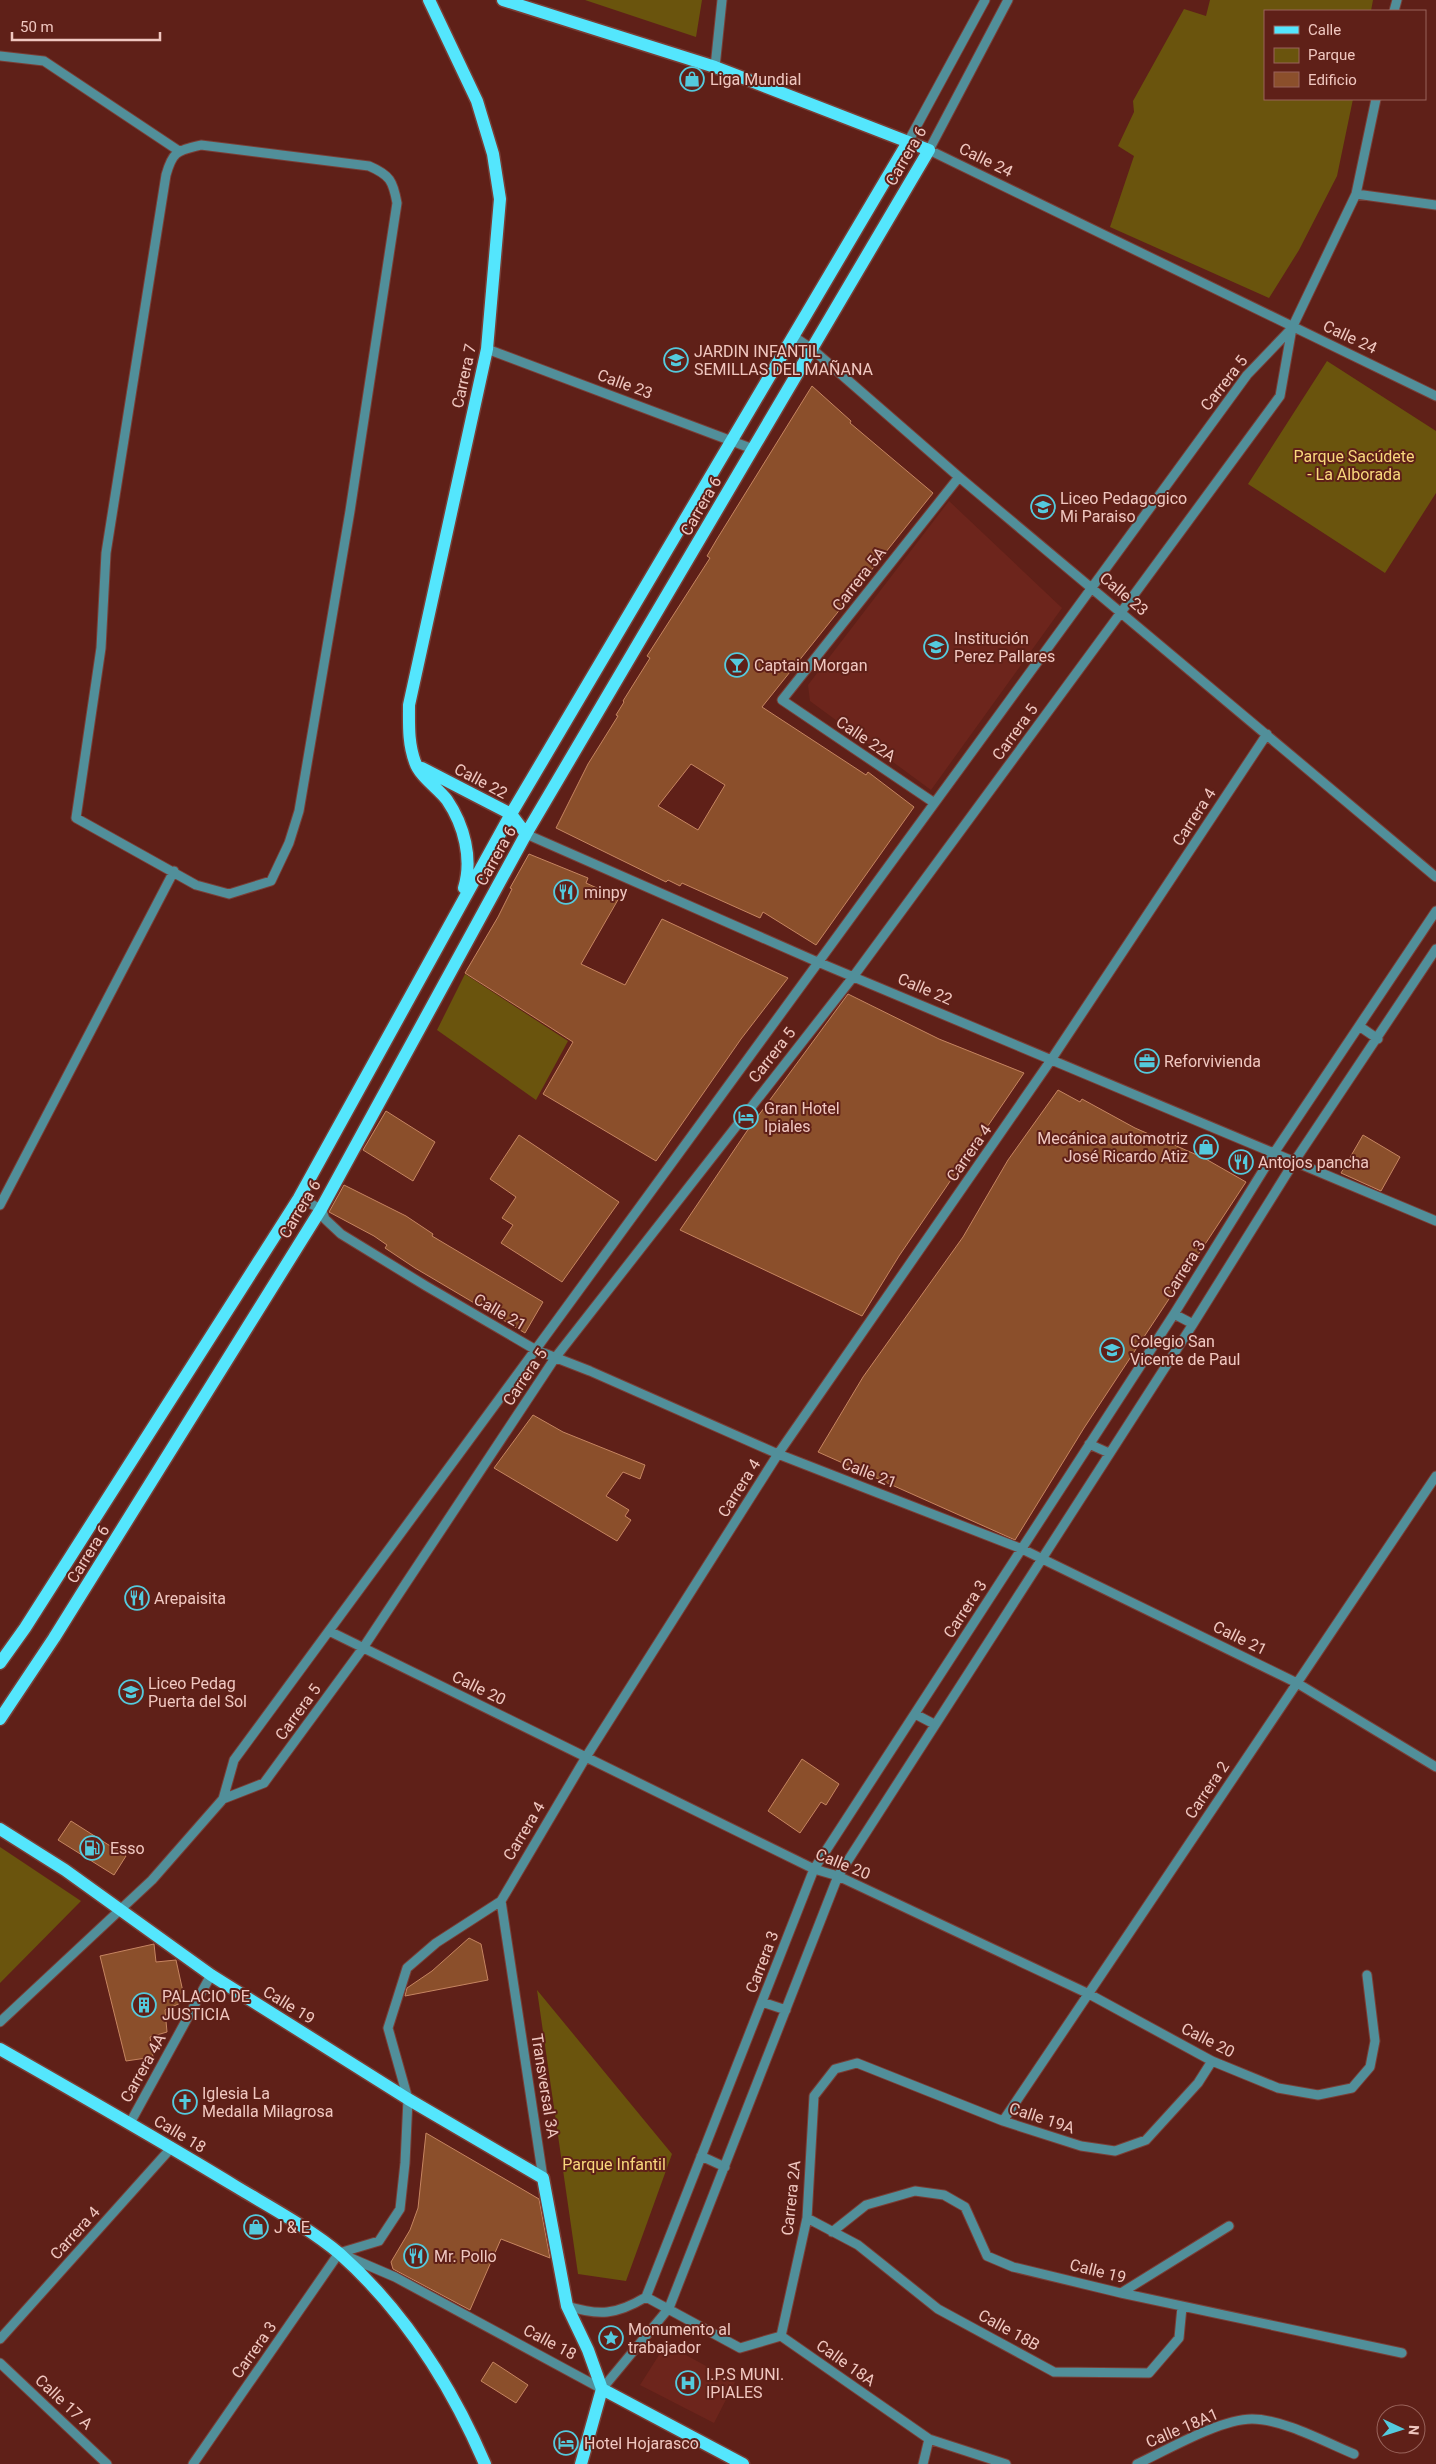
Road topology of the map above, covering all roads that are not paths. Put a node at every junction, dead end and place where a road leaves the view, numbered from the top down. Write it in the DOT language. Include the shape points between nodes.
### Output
graph roads {
  1 [pos="429,0"];
  2 [pos="503,0"];
  3 [pos="722,0"];
  4 [pos="985,0"];
  5 [pos="1008,0"];
  6 [pos="0,56"];
  7 [pos="715,67"];
  8 [pos="1376,100"];
  9 [pos="908,142"];
  10 [pos="929,150"];
  11 [pos="178,151"];
  12 [pos="1356,194"];
  13 [pos="1436,205"];
  14 [pos="1292,328"];
  15 [pos="793,336"];
  16 [pos="487,348"];
  17 [pos="812,349"];
  18 [pos="1436,396"];
  19 [pos="731,440"];
  20 [pos="753,449"];
  21 [pos="958,477"];
  22 [pos="1092,587"];
  23 [pos="1122,612"];
  24 [pos="782,700"];
  25 [pos="1267,734"];
  26 [pos="416,764"];
  27 [pos="933,802"];
  28 [pos="511,814"];
  29 [pos="526,834"];
  30 [pos="174,871"];
  31 [pos="1436,877"];
  32 [pos="1436,911"];
  33 [pos="456,914"];
  34 [pos="1436,949"];
  35 [pos="817,962"];
  36 [pos="853,976"];
  37 [pos="1359,1026"];
  38 [pos="1378,1039"];
  39 [pos="1051,1060"];
  40 [pos="1274,1153"];
  41 [pos="1294,1162"];
  42 [pos="299,1198"];
  43 [pos="0,1206"];
  44 [pos="321,1209"];
  45 [pos="1436,1221"];
  46 [pos="1174,1314"];
  47 [pos="1193,1324"];
  48 [pos="536,1350"];
  49 [pos="556,1358"];
  50 [pos="1089,1444"];
  51 [pos="1110,1453"];
  52 [pos="778,1454"];
  53 [pos="1436,1476"];
  54 [pos="1022,1549"];
  55 [pos="1041,1558"];
  56 [pos="329,1631"];
  57 [pos="363,1648"];
  58 [pos="0,1663"];
  59 [pos="1298,1683"];
  60 [pos="915,1714"];
  61 [pos="0,1719"];
  62 [pos="934,1724"];
  63 [pos="586,1757"];
  64 [pos="1436,1767"];
  65 [pos="223,1799"];
  66 [pos="0,1829"];
  67 [pos="814,1869"];
  68 [pos="838,1876"];
  69 [pos="501,1901"];
  70 [pos="122,1910"];
  71 [pos="211,1975"];
  72 [pos="1367,1975"];
  73 [pos="1089,1994"];
  74 [pos="762,2002"];
  75 [pos="786,2010"];
  76 [pos="0,2022"];
  77 [pos="0,2049"];
  78 [pos="1212,2061"];
  79 [pos="835,2069"];
  80 [pos="408,2099"];
  81 [pos="1003,2122"];
  82 [pos="130,2123"];
  83 [pos="172,2147"];
  84 [pos="701,2156"];
  85 [pos="724,2167"];
  86 [pos="543,2178"];
  87 [pos="807,2218"];
  88 [pos="1229,2226"];
  89 [pos="832,2232"];
  90 [pos="339,2253"];
  91 [pos="1121,2294"];
  92 [pos="646,2296"];
  93 [pos="567,2306"];
  94 [pos="1182,2307"];
  95 [pos="670,2308"];
  96 [pos="781,2336"];
  97 [pos="0,2338"];
  98 [pos="1402,2353"];
  99 [pos="0,2363"];
  100 [pos="602,2389"];
  101 [pos="929,2439"];
  102 [pos="1354,2454"];
  103 [pos="107,2464"];
  104 [pos="193,2464"];
  105 [pos="485,2464"];
  106 [pos="581,2464"];
  107 [pos="742,2464"];
  108 [pos="923,2464"];
  109 [pos="1006,2464"];
  110 [pos="1137,2464"];
  1 -- 16 [label="main road, Carrera 7" via="477,100 493,154 500,198"];
  2 -- 7 [label="main road, Calle 24"];
  3 -- 7 [label="street"];
  4 -- 9 [label="street, Carrera 6"];
  5 -- 10 [label="street, Carrera 6"];
  6 -- 11 [label="street" via="44,61"];
  7 -- 9 [label="main road, Calle 24"];
  8 -- 12 [label="street, Carrera 5"];
  9 -- 10 [label="main road, Calle 24"];
  9 -- 15 [label="main road, Carrera 6"];
  10 -- 14 [label="street, Calle 24"];
  10 -- 17 [label="main road, Carrera 6"];
  11 -- 30 [label="street" via="171,156 166,174 106,553 101,648 76,818"];
  11 -- 30 [label="street" via="201,145 369,166 384,173 394,185 397,203 350,511 299,811 289,843 271,881 229,894 196,885"];
  12 -- 13 [label="street"];
  12 -- 14 [label="street, Carrera 5"];
  14 -- 18 [label="street, Calle 24"];
  14 -- 22 [label="street, Carrera 5" via="1247,375"];
  14 -- 23 [label="street, Carrera 5" via="1280,396"];
  15 -- 17 [label="street, Calle 23"];
  15 -- 19 [label="main road, Carrera 6"];
  16 -- 19 [label="street, Calle 23"];
  16 -- 26 [label="main road, Carrera 7" via="409,705 408,738"];
  17 -- 20 [label="main road, Carrera 6"];
  17 -- 21 [label="street, Calle 23"];
  19 -- 20 [label="street, Calle 23"];
  19 -- 28 [label="main road, Carrera 6"];
  20 -- 29 [label="main road, Carrera 6"];
  21 -- 22 [label="street, Calle 23"];
  21 -- 24 [label="street, Carrera 5A"];
  22 -- 23 [label="street, Calle 23"];
  22 -- 27 [label="street, Carrera 5"];
  23 -- 25 [label="street, Calle 23"];
  23 -- 36 [label="street, Carrera 5"];
  24 -- 27 [label="street, Calle 22A"];
  25 -- 31 [label="street, Calle 23"];
  25 -- 39 [label="street, Carrera 4"];
  26 -- 28 [label="main road, Calle 22"];
  26 -- 33 [label="main road" via="447,801 467,850 469,871"];
  27 -- 35 [label="street, Carrera 5"];
  28 -- 29 [label="main road, Calle 22"];
  28 -- 33 [label="main road, Carrera 6"];
  29 -- 35 [label="street, Calle 22"];
  29 -- 44 [label="main road, Carrera 6"];
  30 -- 43 [label="street"];
  32 -- 37 [label="street, Carrera 3"];
  33 -- 42 [label="main road, Carrera 6"];
  34 -- 38 [label="street"];
  35 -- 36 [label="street, Calle 22"];
  35 -- 48 [label="street, Carrera 5"];
  36 -- 39 [label="street, Calle 22"];
  36 -- 49 [label="street, Carrera 5"];
  37 -- 38 [label="street"];
  37 -- 40 [label="street, Carrera 3"];
  38 -- 41 [label="street"];
  39 -- 40 [label="street, Calle 22"];
  39 -- 52 [label="street, Carrera 4"];
  40 -- 41 [label="street, Calle 22"];
  40 -- 46 [label="street, Carrera 3"];
  41 -- 45 [label="street, Calle 22"];
  41 -- 47 [label="street"];
  42 -- 44 [label="street, Calle 21"];
  42 -- 58 [label="main road, Carrera 6"];
  44 -- 48 [label="street, Calle 21" via="325,1219 341,1234"];
  44 -- 61 [label="main road, Carrera 6" via="54,1638"];
  46 -- 47 [label="street"];
  46 -- 50 [label="street, Carrera 3"];
  47 -- 51 [label="street"];
  48 -- 49 [label="street, Calle 21"];
  48 -- 56 [label="street, Carrera 5"];
  49 -- 52 [label="street, Calle 21"];
  49 -- 57 [label="street, Carrera 5"];
  50 -- 51 [label="street"];
  50 -- 54 [label="street, Carrera 3"];
  51 -- 55 [label="street"];
  52 -- 54 [label="street, Calle 21"];
  52 -- 63 [label="street, Carrera 4"];
  53 -- 59 [label="street, Carrera 2"];
  54 -- 55 [label="street, Calle 21"];
  54 -- 60 [label="street, Carrera 3"];
  55 -- 59 [label="street, Calle 21"];
  55 -- 62 [label="street"];
  56 -- 57 [label="street, Calle 20"];
  56 -- 65 [label="street, Carrera 5" via="234,1760"];
  57 -- 63 [label="street, Calle 20"];
  57 -- 65 [label="street, Carrera 5" via="264,1783"];
  59 -- 64 [label="street, Calle 21"];
  59 -- 73 [label="street, Carrera 2"];
  60 -- 62 [label="street"];
  60 -- 67 [label="street, Carrera 3"];
  62 -- 68 [label="street"];
  63 -- 67 [label="street, Calle 20"];
  63 -- 69 [label="street, Carrera 4"];
  65 -- 70 [label="street, Carrera 5"];
  66 -- 70 [label="main road, Calle 19"];
  67 -- 68 [label="street, Calle 20"];
  67 -- 74 [label="street, Carrera 3"];
  68 -- 73 [label="street, Calle 20"];
  68 -- 75 [label="street"];
  69 -- 80 [label="street, Carrera 4" via="436,1943 407,1968 388,2028"];
  69 -- 86 [label="street, Transversal 3A"];
  70 -- 71 [label="main road, Calle 19"];
  70 -- 76 [label="street, Carrera 5"];
  71 -- 80 [label="main road, Calle 19"];
  71 -- 82 [label="street, Carrera 4A"];
  72 -- 78 [label="street, Calle 20" via="1375,2041 1370,2067 1352,2088 1318,2095 1278,2088"];
  73 -- 78 [label="street, Calle 20"];
  73 -- 81 [label="street, Carrera 2"];
  74 -- 75 [label="street"];
  74 -- 84 [label="street, Carrera 3"];
  75 -- 85 [label="street"];
  77 -- 82 [label="main road, Calle 18"];
  78 -- 81 [label="street, Calle 19A" via="1198,2083 1146,2140 1115,2151 1081,2146"];
  79 -- 81 [label="street, Calle 19A" via="858,2063"];
  79 -- 87 [label="street, Carrera 2A" via="814,2096"];
  80 -- 86 [label="main road, Calle 19"];
  80 -- 90 [label="street, Carrera 4" via="400,2209 380,2241"];
  82 -- 83 [label="main road, Calle 18"];
  83 -- 90 [label="main road, Calle 18"];
  83 -- 97 [label="street, Carrera 4"];
  84 -- 85 [label="street"];
  84 -- 92 [label="street, Carrera 3"];
  85 -- 95 [label="street"];
  86 -- 93 [label="main road, Transversal 3A"];
  87 -- 89 [label="street, Calle 18B"];
  87 -- 96 [label="street, Carrera 2A"];
  88 -- 91 [label="street"];
  89 -- 91 [label="street, Calle 19" via="866,2205 914,2190 944,2195 965,2207 987,2256 1014,2267"];
  89 -- 94 [label="street, Calle 18B" via="858,2245 938,2309 1054,2372 1149,2373 1179,2338"];
  90 -- 100 [label="street, Calle 18" via="395,2277"];
  90 -- 104 [label="street, Carrera 3"];
  90 -- 105 [label="main road, Calle 18" via="392,2307 429,2356 466,2419"];
  91 -- 94 [label="street, Calle 19"];
  92 -- 93 [label="street" via="628,2308 608,2313 587,2312"];
  92 -- 95 [label="street"];
  93 -- 100 [label="main road, Transversal 3A"];
  94 -- 98 [label="street, Calle 19"];
  95 -- 96 [label="street" via="740,2348"];
  95 -- 100 [label="street"];
  96 -- 101 [label="street, Calle 18A"];
  99 -- 103 [label="street, Calle 17 A"];
  100 -- 106 [label="main road"];
  100 -- 107 [label="main road, Calle 18"];
  101 -- 108 [label="street"];
  101 -- 109 [label="street, Calle 18A"];
  102 -- 110 [label="street, Calle 18A1" via="1283,2425 1252,2419 1223,2425"];
}
